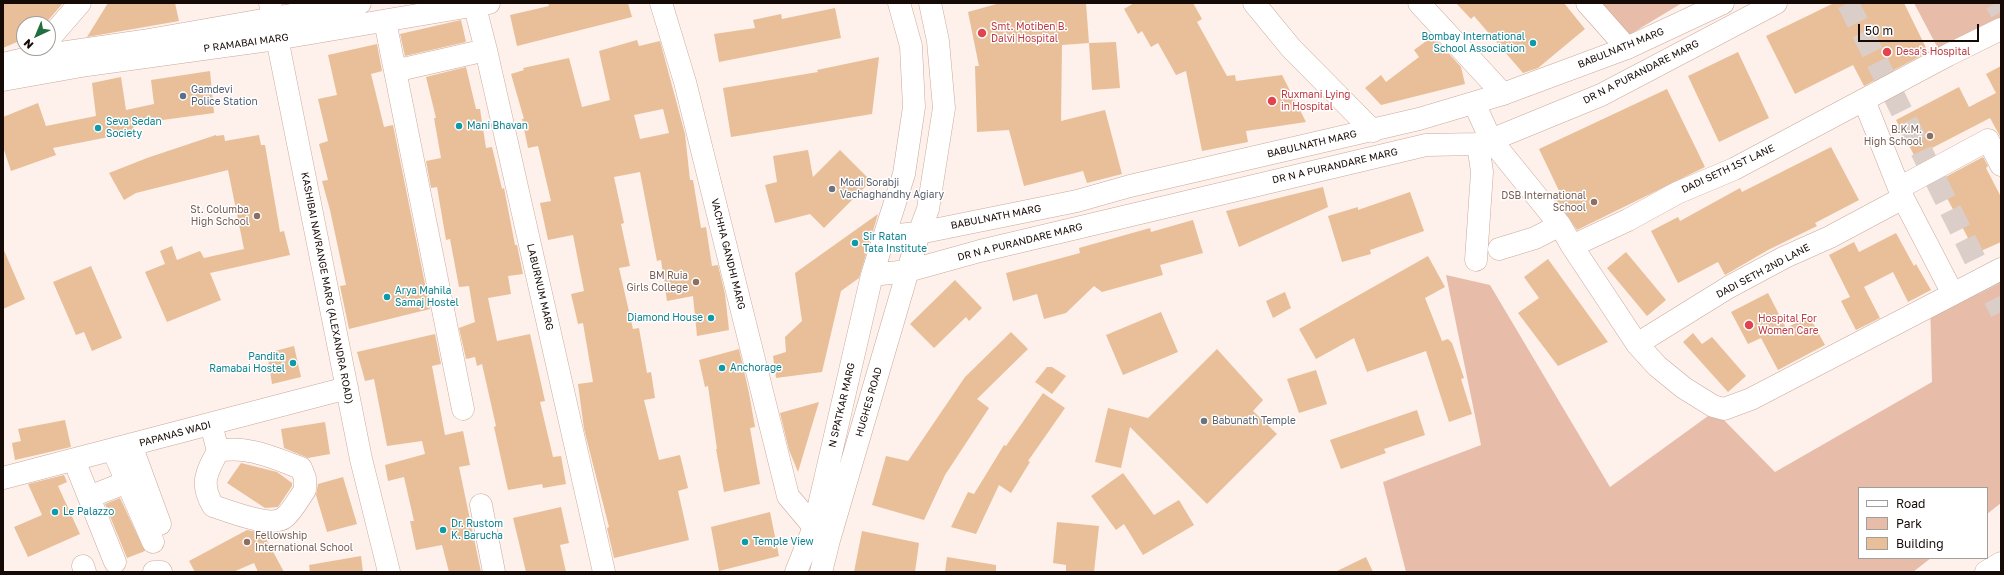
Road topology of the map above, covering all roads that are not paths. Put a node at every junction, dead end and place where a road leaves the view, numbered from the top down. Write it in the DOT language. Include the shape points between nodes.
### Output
graph roads {
  1 [pos="80,3"];
  2 [pos="360,3"];
  3 [pos="660,3"];
  4 [pos="899,3"];
  5 [pos="930,3"];
  6 [pos="1254,3"];
  7 [pos="1419,3"];
  8 [pos="1587,3"];
  9 [pos="1723,3"];
  10 [pos="1776,3"];
  11 [pos="479,4"];
  12 [pos="273,20"];
  13 [pos="385,21"];
  14 [pos="2001,29"];
  15 [pos="56,31"];
  16 [pos="1627,48"];
  17 [pos="145,50"];
  18 [pos="486,50"];
  19 [pos="56,52"];
  20 [pos="26,56"];
  21 [pos="33,56"];
  22 [pos="3,64"];
  23 [pos="403,69"];
  24 [pos="13,79"];
  25 [pos="1503,94"];
  26 [pos="1864,100"];
  27 [pos="1474,103"];
  28 [pos="1373,131"];
  29 [pos="1485,142"];
  30 [pos="2001,165"];
  31 [pos="1901,193"];
  32 [pos="1560,225"];
  33 [pos="920,232"];
  34 [pos="886,236"];
  35 [pos="1572,246"];
  36 [pos="1499,249"];
  37 [pos="1476,260"];
  38 [pos="2001,269"];
  39 [pos="908,271"];
  40 [pos="872,275"];
  41 [pos="1953,294"];
  42 [pos="1637,344"];
  43 [pos="347,388"];
  44 [pos="463,409"];
  45 [pos="211,424"];
  46 [pos="122,448"];
  47 [pos="218,451"];
  48 [pos="74,460"];
  49 [pos="3,478"];
  50 [pos="127,482"];
  51 [pos="89,497"];
  52 [pos="481,505"];
  53 [pos="814,527"];
  54 [pos="115,562"];
  55 [pos="2001,563"];
  56 [pos="154,572"];
  57 [pos="161,572"];
  58 [pos="388,572"];
  59 [pos="494,572"];
  60 [pos="604,572"];
  61 [pos="796,572"];
  62 [pos="821,572"];
  63 [pos="1986,572"];
  1 -- 15 [label="street"];
  2 -- 12 [label="street, P RAMABAI MARG"];
  3 -- 53 [label="street, VACHHA GANDHI MARG" via="684,82 788,496"];
  4 -- 34 [label="street, N SPATKAR MARG" via="911,46 914,107 904,174"];
  5 -- 33 [label="street" via="938,41 944,108 928,209"];
  6 -- 28 [label="street" via="1295,52"];
  7 -- 25 [label="street"];
  8 -- 16 [label="street"];
  9 -- 16 [label="street, BABULNATH MARG"];
  10 -- 29 [label="street, DR N A PURANDARE MARG" via="1601,95"];
  11 -- 13 [label="street, P RAMABAI MARG"];
  11 -- 18 [label="street, LABURNUM MARG"];
  12 -- 13 [label="street, P RAMABAI MARG"];
  12 -- 17 [label="street, P RAMABAI MARG"];
  12 -- 43 [label="street, KASHIBAI NAVRANGE MARG (ALEXANDRA ROAD)"];
  13 -- 44 [label="street"];
  14 -- 26 [label="street, DADI SETH 1ST LANE"];
  16 -- 25 [label="street, BABULNATH MARG"];
  17 -- 19 [label="street, P RAMABAI MARG"];
  17 -- 24 [label="street, P RAMABAI MARG" via="87,65"];
  18 -- 23 [label="street"];
  18 -- 60 [label="street, LABURNUM MARG"];
  20 -- 22 [label="street, P RAMABAI MARG"];
  21 -- 24 [label="street"];
  25 -- 27 [label="street, BABULNATH MARG"];
  26 -- 31 [label="street"];
  26 -- 35 [label="street, DADI SETH 1ST LANE" via="1734,168 1677,193 1628,220"];
  27 -- 28 [label="street, BABULNATH MARG"];
  27 -- 29 [label="street"];
  28 -- 33 [label="street, BABULNATH MARG" via="1153,180 1077,201"];
  29 -- 32 [label="street"];
  29 -- 37 [label="street"];
  29 -- 39 [label="street, DR N A PURANDARE MARG" via="1426,145 980,251"];
  30 -- 31 [label="street, DADI SETH 2ND LANE" via="1988,140"];
  31 -- 41 [label="street"];
  31 -- 42 [label="street, DADI SETH 2ND LANE" via="1830,237 1785,257 1729,287"];
  32 -- 35 [label="street"];
  32 -- 36 [label="street" via="1535,238"];
  33 -- 34 [label="street, BABULNATH MARG"];
  33 -- 39 [label="street, HUGHES ROAD"];
  34 -- 40 [label="street, N SPATKAR MARG"];
  35 -- 42 [label="street"];
  38 -- 41 [label="street"];
  39 -- 40 [label="street, DR N A PURANDARE MARG"];
  39 -- 62 [label="street, HUGHES ROAD"];
  40 -- 53 [label="street, N SPATKAR MARG"];
  41 -- 42 [label="street" via="1751,399 1724,409 1713,406 1684,388 1657,366"];
  43 -- 45 [label="street, PAPANAS WADI"];
  43 -- 58 [label="street, KASHIBAI NAVRANGE MARG (ALEXANDRA ROAD)"];
  45 -- 46 [label="street, PAPANAS WADI"];
  45 -- 47 [label="street"];
  46 -- 48 [label="street, PAPANAS WADI"];
  46 -- 50 [label="street"];
  46 -- 50 [label="street" via="156,533"];
  47 -- 47 [label="street" via="205,477 207,496 213,506 263,521 277,521 285,518 305,490 305,478 301,468 255,452 230,449"];
  48 -- 49 [label="street, PAPANAS WADI"];
  48 -- 51 [label="street"];
  50 -- 51 [label="street"];
  51 -- 54 [label="street"];
  52 -- 59 [label="street"];
  53 -- 61 [label="street, N SPATKAR MARG"];
  55 -- 63 [label="street"];
  56 -- 57 [label="street"];
}
